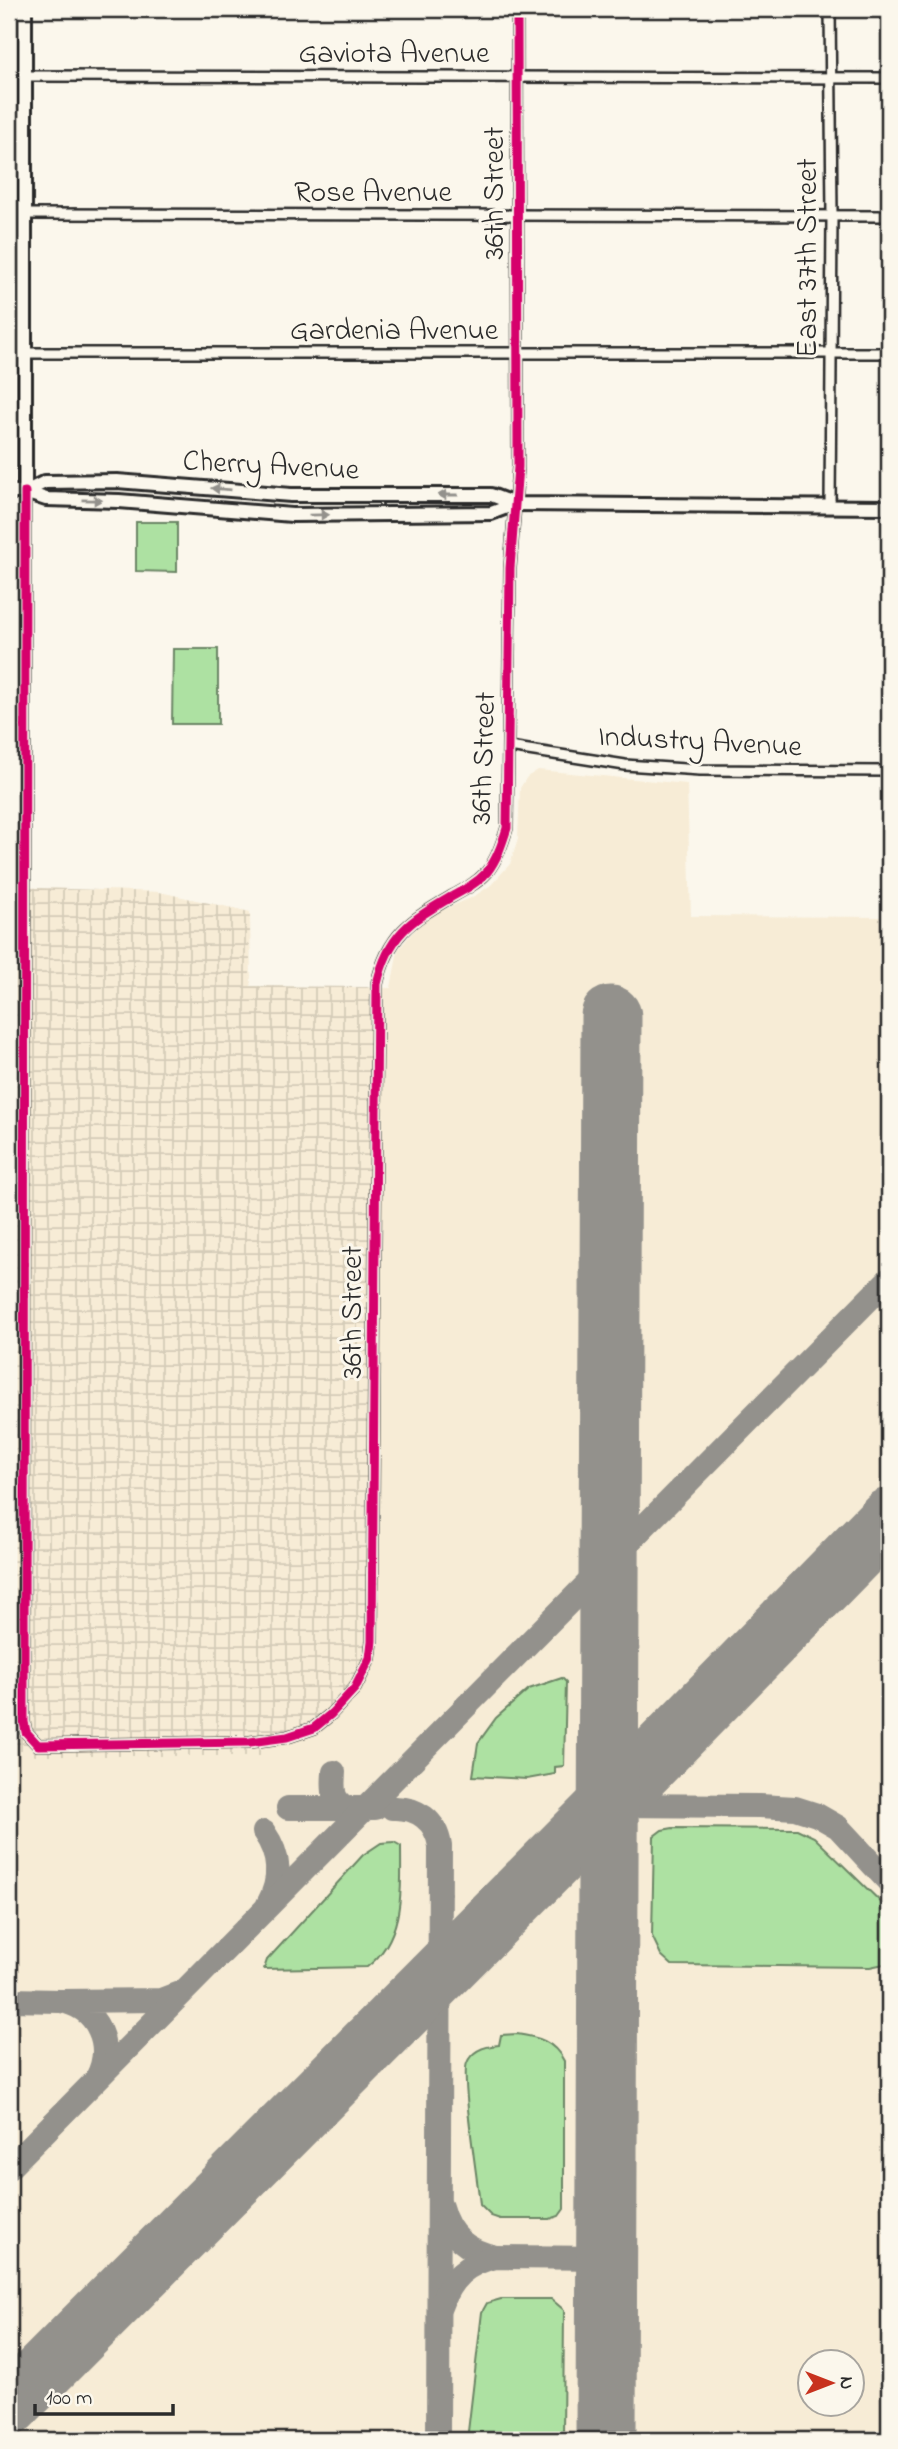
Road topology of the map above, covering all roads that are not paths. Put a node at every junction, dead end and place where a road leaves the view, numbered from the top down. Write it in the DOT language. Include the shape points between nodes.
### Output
graph roads {
  1 [pos="25,9"];
  2 [pos="517,9"];
  3 [pos="830,9"];
  4 [pos="26,76"];
  5 [pos="517,77"];
  6 [pos="830,78"];
  7 [pos="889,78"];
  8 [pos="25,214"];
  9 [pos="517,215"];
  10 [pos="832,216"];
  11 [pos="889,216"];
  12 [pos="25,352"];
  13 [pos="830,353"];
  14 [pos="889,353"];
  15 [pos="517,354"];
  16 [pos="9,492"];
  17 [pos="25,492"];
  18 [pos="514,504"];
  19 [pos="830,507"];
  20 [pos="889,507"];
  21 [pos="509,747"];
  22 [pos="889,771"];
  1 -- 4 [label="main road"];
  2 -- 5 [label="street, 36th Street"];
  3 -- 6 [label="street, East 37th Street"];
  4 -- 5 [label="street, Gaviota Avenue"];
  4 -- 8 [label="main road"];
  5 -- 6 [label="street, Gaviota Avenue"];
  5 -- 9 [label="street, 36th Street"];
  6 -- 7 [label="street, Gaviota Avenue"];
  6 -- 10 [label="street, East 37th Street"];
  8 -- 9 [label="street, Rose Avenue"];
  8 -- 12 [label="main road"];
  9 -- 10 [label="street, Rose Avenue"];
  9 -- 15 [label="street, 36th Street"];
  10 -- 11 [label="street, Rose Avenue"];
  10 -- 13 [label="street, East 37th Street"];
  12 -- 15 [label="street, Gardenia Avenue"];
  12 -- 17 [label="main road"];
  13 -- 14 [label="street, Gardenia Avenue"];
  13 -- 15 [label="street, Gardenia Avenue"];
  13 -- 19 [label="street, East 37th Street"];
  15 -- 18 [label="street, 36th Street"];
  16 -- 17 [label="main road, Cherry Avenue"];
  17 -- 18 [label="main road, Cherry Avenue, one-way" via="46,499 292,515 491,513"];
  18 -- 17 [label="main road, Cherry Avenue, one-way" via="491,495 291,495 117,481 45,482"];
  17 -- 21 [label="street, 36th Street" via="24,1722 38,1745 250,1742 287,1737 314,1728 363,1676 372,1641 377,984 382,961 405,927 476,883 496,858 507,828"];
  18 -- 19 [label="main road, Cherry Avenue"];
  18 -- 21 [label="street, 36th Street"];
  19 -- 20 [label="main road, Cherry Avenue"];
  21 -- 22 [label="street, Industry Avenue" via="699,771"];
}
